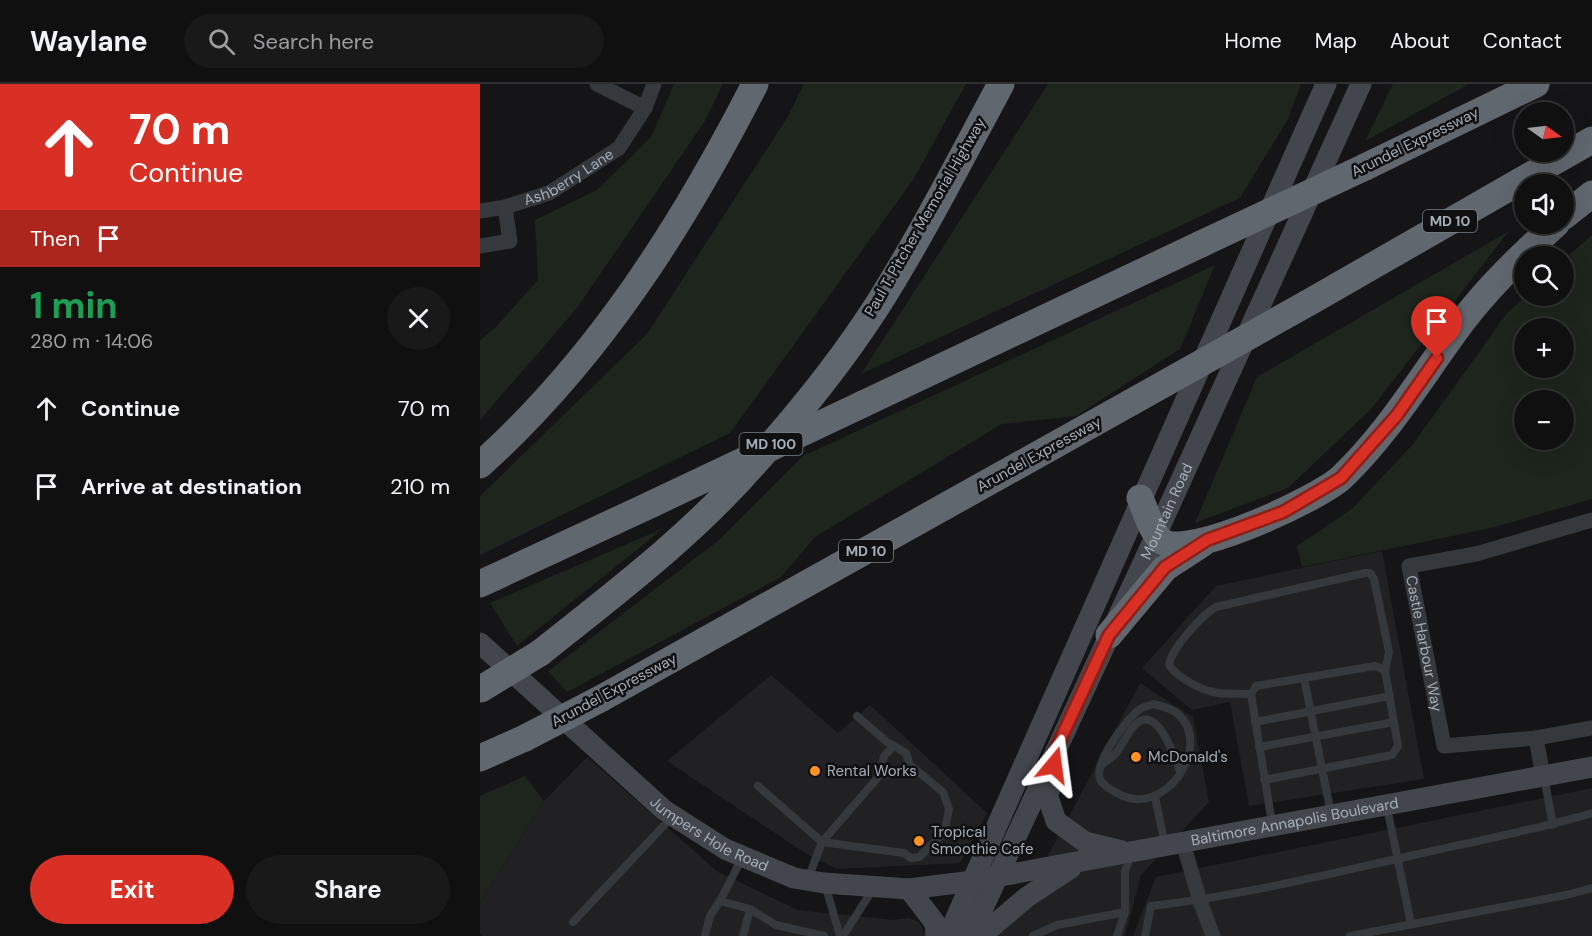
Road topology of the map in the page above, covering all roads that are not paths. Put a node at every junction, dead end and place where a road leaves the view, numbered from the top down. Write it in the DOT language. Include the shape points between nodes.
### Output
graph roads {
  1 [pos="597,84"];
  2 [pos="654,84"];
  3 [pos="755,84"];
  4 [pos="1001,84"];
  5 [pos="1014,84"];
  6 [pos="1326,84"];
  7 [pos="1361,84"];
  8 [pos="1536,84"];
  9 [pos="645,108"];
  10 [pos="1592,140"];
  11 [pos="946,186"];
  12 [pos="1592,194"];
  13 [pos="505,207"];
  14 [pos="1574,208"];
  15 [pos="480,211"];
  16 [pos="1545,234"];
  17 [pos="480,246"];
  18 [pos="480,465"];
  19 [pos="1140,498"];
  20 [pos="1592,520"];
  21 [pos="1156,535"];
  22 [pos="1207,540"];
  23 [pos="485,582"];
  24 [pos="1109,635"];
  25 [pos="480,643"];
  26 [pos="1385,670"];
  27 [pos="1304,678"];
  28 [pos="480,690"];
  29 [pos="1251,694"];
  30 [pos="1390,696"];
  31 [pos="1311,711"];
  32 [pos="857,716"];
  33 [pos="1255,722"];
  34 [pos="1394,722"];
  35 [pos="1592,728"];
  36 [pos="1316,738"];
  37 [pos="1536,738"];
  38 [pos="894,746"];
  39 [pos="1259,747"];
  40 [pos="1056,749"];
  41 [pos="480,758"];
  42 [pos="910,765"];
  43 [pos="1099,766"];
  44 [pos="1592,767"];
  45 [pos="1322,769"];
  46 [pos="1180,772"];
  47 [pos="880,775"];
  48 [pos="1543,776"];
  49 [pos="1264,780"];
  50 [pos="758,786"];
  51 [pos="1155,797"];
  52 [pos="1386,805"];
  53 [pos="1592,813"];
  54 [pos="673,816"];
  55 [pos="1331,816"];
  56 [pos="1553,825"];
  57 [pos="1273,826"];
  58 [pos="822,842"];
  59 [pos="1174,845"];
  60 [pos="1131,853"];
  61 [pos="742,856"];
  62 [pos="1398,859"];
  63 [pos="1080,863"];
  64 [pos="997,877"];
  65 [pos="816,881"];
  66 [pos="973,881"];
  67 [pos="874,887"];
  68 [pos="1592,888"];
  69 [pos="909,889"];
  70 [pos="720,901"];
  71 [pos="1200,901"];
  72 [pos="750,909"];
  73 [pos="1125,912"];
  74 [pos="573,922"];
  75 [pos="1411,924"];
  76 [pos="705,936"];
  77 [pos="743,936"];
  78 [pos="824,936"];
  79 [pos="842,936"];
  80 [pos="936,936"];
  81 [pos="948,936"];
  82 [pos="970,936"];
  83 [pos="981,936"];
  84 [pos="1033,936"];
  85 [pos="1117,936"];
  86 [pos="1145,936"];
  87 [pos="1213,936"];
  88 [pos="1350,936"];
  1 -- 9 [label="street"];
  2 -- 9 [label="street, Ashberry Lane"];
  3 -- 18 [label="highway" via="691,203 644,276 550,395"];
  4 -- 11 [label="highway, Paul T. Pitcher Memorial Highway / MD 100"];
  5 -- 11 [label="highway"];
  6 -- 19 [label="main road, Mountain Road"];
  7 -- 21 [label="main road, Mountain Road"];
  8 -- 23 [label="highway, Arundel Expressway, bridge"];
  9 -- 13 [label="street, Ashberry Lane" via="619,147 549,193"];
  10 -- 41 [label="highway, Arundel Expressway / MD 10, bridge" via="602,698"];
  11 -- 28 [label="highway, Paul T. Pitcher Memorial Highway / MD 100, bridge" via="876,308 804,406 753,466 642,573 540,653"];
  12 -- 14 [label="highway"];
  13 -- 15 [label="street, Ashberry Lane"];
  13 -- 17 [label="street" via="510,241"];
  16 -- 22 [label="highway" via="1463,320 1397,415 1341,478 1283,512"];
  19 -- 21 [label="highway"];
  19 -- 66 [label="main road, Mountain Road"];
  20 -- 37 [label="street, Castle Harbour Way" via="1476,554 1409,566 1444,746"];
  21 -- 22 [label="highway" via="1174,545"];
  21 -- 24 [label="main road, Mountain Road"];
  22 -- 24 [label="highway" via="1165,567"];
  24 -- 40 [label="main road, Mountain Road"];
  25 -- 54 [label="main road, Jumpers Hole Road"];
  26 -- 27 [label="lane" via="1375,666"];
  26 -- 29 [label="lane" via="1389,652 1376,590 1370,573 1365,573 1216,608 1206,613 1171,656 1169,665 1173,671 1196,685 1214,692"];
  26 -- 30 [label="lane"];
  27 -- 29 [label="lane" via="1256,686"];
  27 -- 31 [label="lane"];
  29 -- 33 [label="lane"];
  30 -- 31 [label="lane"];
  30 -- 34 [label="lane"];
  31 -- 33 [label="lane"];
  31 -- 36 [label="lane"];
  32 -- 38 [label="lane"];
  33 -- 39 [label="lane"];
  34 -- 36 [label="lane"];
  34 -- 45 [label="lane" via="1398,746 1392,755"];
  35 -- 37 [label="street, Castle Harbour Way"];
  36 -- 39 [label="lane"];
  36 -- 45 [label="lane"];
  37 -- 48 [label="street"];
  38 -- 42 [label="lane" via="906,753"];
  38 -- 47 [label="lane" via="884,756"];
  39 -- 49 [label="lane"];
  40 -- 60 [label="main road" via="1048,797 1056,821 1085,842"];
  40 -- 64 [label="main road, Mountain Road"];
  42 -- 47 [label="lane" via="897,774"];
  42 -- 58 [label="lane" via="942,792 949,809 944,833 919,857"];
  43 -- 46 [label="lane" via="1114,755 1134,725 1145,720 1161,731"];
  43 -- 46 [label="lane" via="1124,723 1153,704 1178,714 1187,725 1189,752"];
  43 -- 51 [label="lane" via="1100,780 1126,799"];
  44 -- 48 [label="main road, Baltimore Annapolis Boulevard"];
  45 -- 49 [label="lane"];
  45 -- 55 [label="lane"];
  46 -- 51 [label="lane" via="1170,788"];
  47 -- 58 [label="lane"];
  48 -- 52 [label="main road, Baltimore Annapolis Boulevard"];
  48 -- 56 [label="lane"];
  49 -- 57 [label="lane"];
  50 -- 58 [label="lane"];
  51 -- 59 [label="lane"];
  52 -- 55 [label="main road, Baltimore Annapolis Boulevard"];
  52 -- 62 [label="lane"];
  53 -- 56 [label="lane"];
  54 -- 61 [label="main road, Jumpers Hole Road"];
  54 -- 74 [label="lane"];
  55 -- 57 [label="main road, Baltimore Annapolis Boulevard"];
  56 -- 62 [label="lane"];
  57 -- 59 [label="main road, Baltimore Annapolis Boulevard"];
  58 -- 65 [label="lane"];
  59 -- 60 [label="main road, Baltimore Annapolis Boulevard"];
  59 -- 71 [label="street"];
  60 -- 63 [label="main road, Baltimore Annapolis Boulevard"];
  60 -- 73 [label="lane" via="1125,871"];
  61 -- 65 [label="main road, Jumpers Hole Road" via="794,878"];
  61 -- 70 [label="lane"];
  62 -- 71 [label="lane"];
  62 -- 75 [label="lane"];
  63 -- 64 [label="main road, Baltimore Annapolis Boulevard"];
  63 -- 83 [label="main road" via="1027,897"];
  64 -- 66 [label="main road, Jumpers Hole Road"];
  64 -- 82 [label="main road, Mountain Road"];
  65 -- 67 [label="main road, Jumpers Hole Road"];
  65 -- 79 [label="lane"];
  66 -- 69 [label="main road, Jumpers Hole Road"];
  66 -- 81 [label="main road, Mountain Road"];
  67 -- 69 [label="main road, Jumpers Hole Road"];
  67 -- 79 [label="lane"];
  68 -- 75 [label="lane"];
  69 -- 80 [label="main road" via="934,923"];
  70 -- 72 [label="lane"];
  70 -- 76 [label="lane" via="710,916"];
  71 -- 86 [label="lane" via="1151,906"];
  71 -- 87 [label="street"];
  72 -- 77 [label="lane"];
  72 -- 78 [label="lane" via="776,925"];
  73 -- 84 [label="lane" via="1057,925"];
  73 -- 85 [label="lane"];
  75 -- 88 [label="lane"];
}
